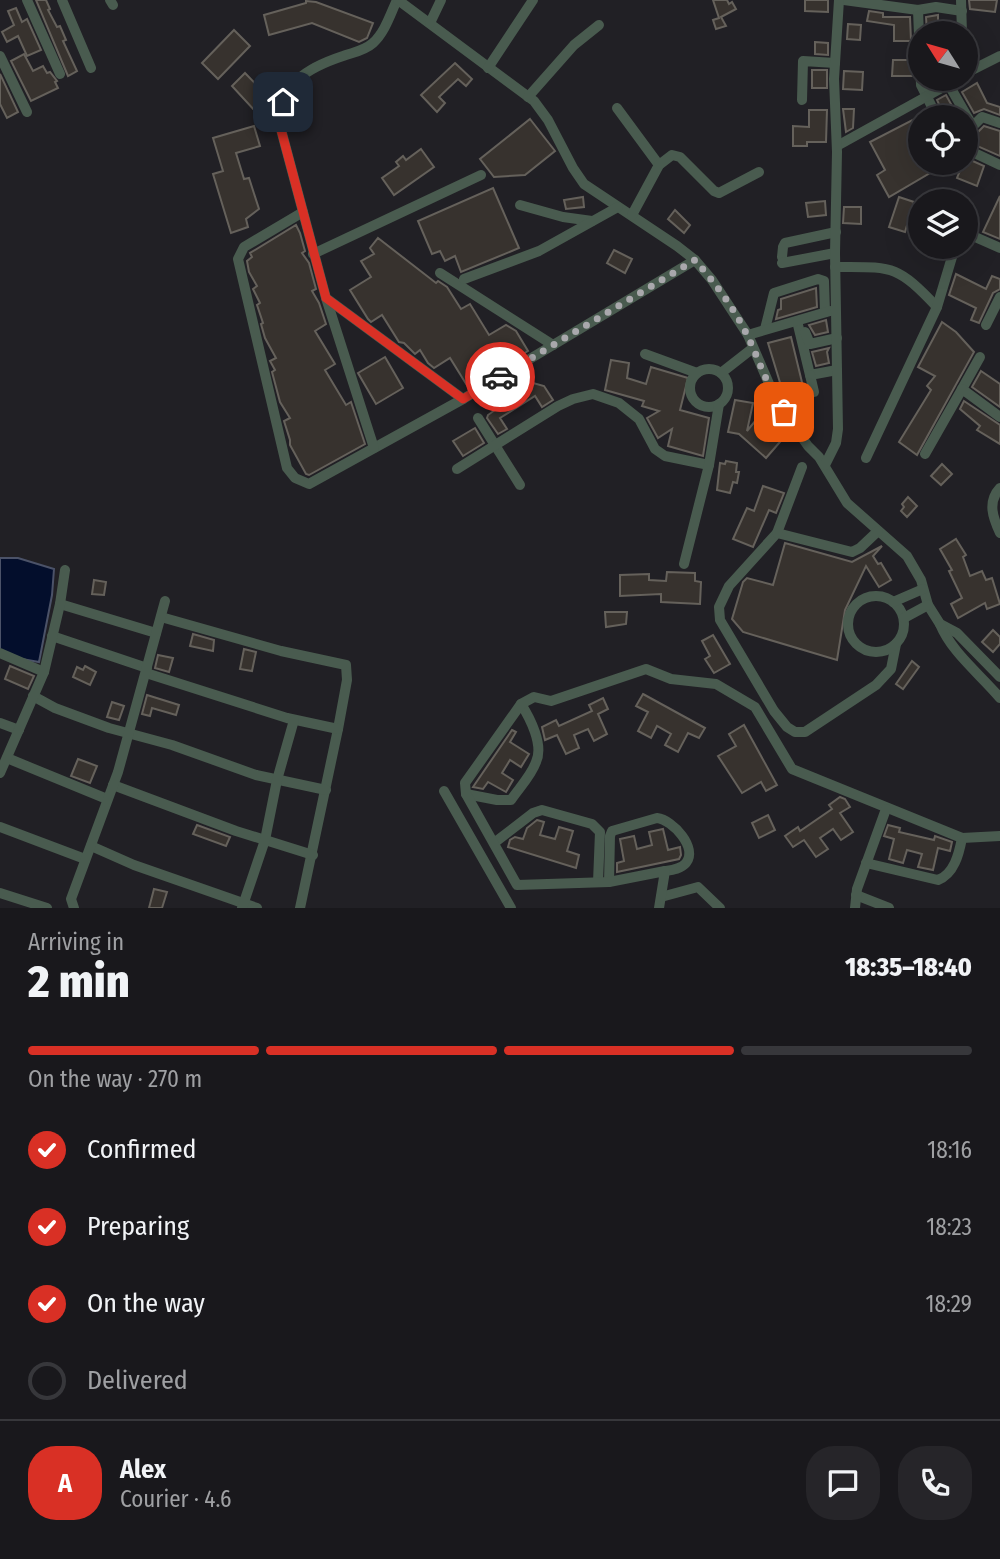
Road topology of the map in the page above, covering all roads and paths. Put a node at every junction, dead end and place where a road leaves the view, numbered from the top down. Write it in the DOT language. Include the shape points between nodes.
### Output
graph roads {
  1 [pos="27,0"];
  2 [pos="62,0"];
  3 [pos="398,0"];
  4 [pos="441,0"];
  5 [pos="533,0"];
  6 [pos="841,0"];
  7 [pos="962,5"];
  8 [pos="918,10"];
  9 [pos="430,23"];
  10 [pos="599,25"];
  11 [pos="0,56"];
  12 [pos="1000,56"];
  13 [pos="835,63"];
  14 [pos="978,67"];
  15 [pos="91,68"];
  16 [pos="488,68"];
  17 [pos="60,74"];
  18 [pos="937,91"];
  19 [pos="532,93"];
  20 [pos="926,97"];
  21 [pos="802,100"];
  22 [pos="930,105"];
  23 [pos="617,108"];
  24 [pos="27,112"];
  25 [pos="978,121"];
  26 [pos="1000,123"];
  27 [pos="837,146"];
  28 [pos="978,155"];
  29 [pos="659,165"];
  30 [pos="1000,165"];
  31 [pos="760,172"];
  32 [pos="481,175"];
  33 [pos="520,205"];
  34 [pos="618,207"];
  35 [pos="303,212"];
  36 [pos="632,215"];
  37 [pos="593,221"];
  38 [pos="836,232"];
  39 [pos="978,238"];
  40 [pos="1000,248"];
  41 [pos="835,253"];
  42 [pos="313,254"];
  43 [pos="951,259"];
  44 [pos="695,260"];
  45 [pos="835,267"];
  46 [pos="440,273"];
  47 [pos="464,279"];
  48 [pos="1000,297"];
  49 [pos="326,298"];
  50 [pos="937,307"];
  51 [pos="831,311"];
  52 [pos="986,325"];
  53 [pos="765,329"];
  54 [pos="748,335"];
  55 [pos="836,338"];
  56 [pos="553,345"];
  57 [pos="753,348"];
  58 [pos="645,354"];
  59 [pos="980,357"];
  60 [pos="837,370"];
  61 [pos="697,373"];
  62 [pos="721,373"];
  63 [pos="810,375"];
  64 [pos="962,389"];
  65 [pos="814,392"];
  66 [pos="463,399"];
  67 [pos="719,404"];
  68 [pos="1000,417"];
  69 [pos="478,418"];
  70 [pos="494,445"];
  71 [pos="374,448"];
  72 [pos="925,454"];
  73 [pos="866,458"];
  74 [pos="709,465"];
  75 [pos="825,465"];
  76 [pos="802,467"];
  77 [pos="457,469"];
  78 [pos="520,485"];
  79 [pos="1000,488"];
  80 [pos="878,531"];
  81 [pos="777,533"];
  82 [pos="1000,533"];
  83 [pos="684,564"];
  84 [pos="65,570"];
  85 [pos="923,589"];
  86 [pos="165,601"];
  87 [pos="893,602"];
  88 [pos="60,604"];
  89 [pos="928,605"];
  90 [pos="161,617"];
  91 [pos="904,618"];
  92 [pos="940,624"];
  93 [pos="156,633"];
  94 [pos="957,633"];
  95 [pos="52,636"];
  96 [pos="948,642"];
  97 [pos="896,644"];
  98 [pos="0,653"];
  99 [pos="146,671"];
  100 [pos="44,672"];
  101 [pos="1000,677"];
  102 [pos="33,696"];
  103 [pos="1000,698"];
  104 [pos="521,704"];
  105 [pos="294,720"];
  106 [pos="0,723"];
  107 [pos="338,729"];
  108 [pos="19,730"];
  109 [pos="129,733"];
  110 [pos="7,758"];
  111 [pos="0,773"];
  112 [pos="276,780"];
  113 [pos="113,785"];
  114 [pos="326,790"];
  115 [pos="444,791"];
  116 [pos="466,794"];
  117 [pos="107,799"];
  118 [pos="886,809"];
  119 [pos="0,827"];
  120 [pos="1000,836"];
  121 [pos="962,838"];
  122 [pos="265,840"];
  123 [pos="494,844"];
  124 [pos="91,846"];
  125 [pos="313,855"];
  126 [pos="85,859"];
  127 [pos="866,863"];
  128 [pos="665,871"];
  129 [pos="603,882"];
  130 [pos="0,893"];
  131 [pos="856,895"];
  132 [pos="660,903"];
  133 [pos="243,906"];
  134 [pos="47,908"];
  135 [pos="74,908"];
  136 [pos="257,908"];
  137 [pos="300,908"];
  138 [pos="510,908"];
  139 [pos="720,908"];
  140 [pos="855,908"];
  141 [pos="889,908"];
  1 -- 17 [label="street"];
  2 -- 15 [label="street"];
  3 -- 9 [label="street"];
  3 -- 35 [label="street" via="373,43 307,72 291,85 283,102 279,122"];
  4 -- 9 [label="street"];
  5 -- 16 [label="street"];
  6 -- 8 [label="street"];
  6 -- 13 [label="street"];
  7 -- 8 [label="street"];
  8 -- 20 [label="street" via="921,85"];
  9 -- 16 [label="street"];
  10 -- 19 [label="street" via="574,45"];
  11 -- 24 [label="street"];
  12 -- 14 [label="street"];
  13 -- 21 [label="street" via="803,61"];
  13 -- 27 [label="street"];
  16 -- 19 [label="street"];
  18 -- 20 [label="street"];
  19 -- 34 [label="street" via="584,184"];
  20 -- 22 [label="street"];
  20 -- 27 [label="street"];
  23 -- 29 [label="street"];
  25 -- 26 [label="street" via="982,117"];
  27 -- 38 [label="street"];
  28 -- 30 [label="street"];
  29 -- 31 [label="street" via="672,155 680,157 719,193"];
  29 -- 36 [label="street"];
  32 -- 42 [label="street"];
  33 -- 37 [label="street"];
  34 -- 36 [label="street"];
  34 -- 37 [label="street"];
  35 -- 42 [label="street"];
  35 -- 71 [label="street" via="244,247 238,259 287,468 309,484"];
  36 -- 44 [label="street"];
  37 -- 47 [label="street" via="539,251"];
  38 -- 41 [label="street"];
  38 -- 41 [label="street" via="785,243 782,260"];
  39 -- 40 [label="street"];
  41 -- 45 [label="street"];
  42 -- 49 [label="street"];
  43 -- 50 [label="street"];
  44 -- 54 [label="street"];
  44 -- 56 [label="street"];
  45 -- 50 [label="street" via="892,269 906,276"];
  45 -- 51 [label="street"];
  46 -- 56 [label="street"];
  48 -- 52 [label="street"];
  49 -- 66 [label="street"];
  49 -- 71 [label="street"];
  50 -- 73 [label="street"];
  51 -- 53 [label="street"];
  51 -- 53 [label="street" via="824,281 818,279 774,293"];
  51 -- 55 [label="street"];
  53 -- 54 [label="street"];
  54 -- 57 [label="street"];
  55 -- 60 [label="street"];
  55 -- 63 [label="street" via="808,343 801,325"];
  56 -- 66 [label="street"];
  57 -- 62 [label="street"];
  57 -- 75 [label="street" via="776,400"];
  58 -- 61 [label="street"];
  59 -- 64 [label="street"];
  60 -- 63 [label="street"];
  60 -- 75 [label="street" via="838,429"];
  61 -- 62 [label="street" via="709,369"];
  61 -- 67 [label="street" via="690,384 695,401 706,407"];
  62 -- 67 [label="street" via="728,389"];
  63 -- 65 [label="street"];
  64 -- 68 [label="street"];
  64 -- 72 [label="street"];
  66 -- 71 [label="street"];
  67 -- 74 [label="street"];
  69 -- 70 [label="street"];
  70 -- 74 [label="street" via="558,406 593,394 619,403 639,419 655,449 665,456"];
  70 -- 77 [label="street"];
  70 -- 78 [label="street"];
  74 -- 83 [label="street"];
  75 -- 80 [label="street" via="847,503"];
  76 -- 81 [label="street"];
  79 -- 82 [label="street" via="991,514"];
  80 -- 81 [label="street" via="852,552"];
  80 -- 85 [label="street" via="907,556"];
  81 -- 97 [label="street" via="729,586 719,607 728,636 787,727 805,732 876,685 891,669"];
  84 -- 88 [label="street"];
  85 -- 87 [label="street"];
  85 -- 89 [label="street"];
  86 -- 90 [label="street"];
  87 -- 91 [label="street"];
  87 -- 97 [label="street" via="879,596 861,601 848,624 861,648 879,652"];
  88 -- 93 [label="street"];
  88 -- 95 [label="street"];
  89 -- 91 [label="street"];
  89 -- 92 [label="street"];
  90 -- 93 [label="street"];
  90 -- 107 [label="street" via="346,665"];
  91 -- 97 [label="street"];
  92 -- 94 [label="street"];
  92 -- 96 [label="street"];
  93 -- 99 [label="street"];
  94 -- 96 [label="street"];
  94 -- 101 [label="street"];
  95 -- 99 [label="street"];
  95 -- 100 [label="street"];
  96 -- 103 [label="street"];
  98 -- 100 [label="street"];
  99 -- 105 [label="street"];
  99 -- 109 [label="street"];
  100 -- 102 [label="street"];
  102 -- 108 [label="street"];
  102 -- 109 [label="street"];
  104 -- 116 [label="street" via="465,783"];
  104 -- 116 [label="street" via="538,744 538,761 511,800"];
  104 -- 118 [label="street" via="534,697 551,701 646,669 671,679 716,684 755,708 792,769"];
  105 -- 107 [label="street"];
  105 -- 112 [label="street"];
  106 -- 108 [label="street"];
  107 -- 114 [label="street"];
  108 -- 110 [label="street"];
  109 -- 112 [label="street"];
  109 -- 113 [label="street"];
  110 -- 111 [label="street"];
  110 -- 117 [label="street"];
  112 -- 114 [label="street"];
  112 -- 122 [label="street"];
  113 -- 117 [label="street"];
  113 -- 122 [label="street"];
  114 -- 125 [label="street"];
  115 -- 138 [label="street"];
  116 -- 123 [label="street"];
  117 -- 124 [label="street"];
  118 -- 121 [label="street"];
  118 -- 127 [label="street"];
  119 -- 126 [label="street"];
  120 -- 121 [label="street"];
  121 -- 127 [label="street" via="958,858 946,877 938,880"];
  122 -- 125 [label="street"];
  122 -- 133 [label="street"];
  123 -- 129 [label="street" via="517,885"];
  123 -- 129 [label="street" via="542,810 592,824 600,832"];
  124 -- 126 [label="street"];
  124 -- 133 [label="street"];
  125 -- 137 [label="street"];
  126 -- 135 [label="street" via="71,899"];
  127 -- 131 [label="street"];
  128 -- 129 [label="street"];
  128 -- 129 [label="street" via="684,866 688,850 683,835 657,818 612,831"];
  128 -- 132 [label="street"];
  130 -- 134 [label="street"];
  131 -- 140 [label="street"];
  131 -- 141 [label="street"];
  132 -- 139 [label="street" via="698,887"];
  133 -- 136 [label="street"];
}
